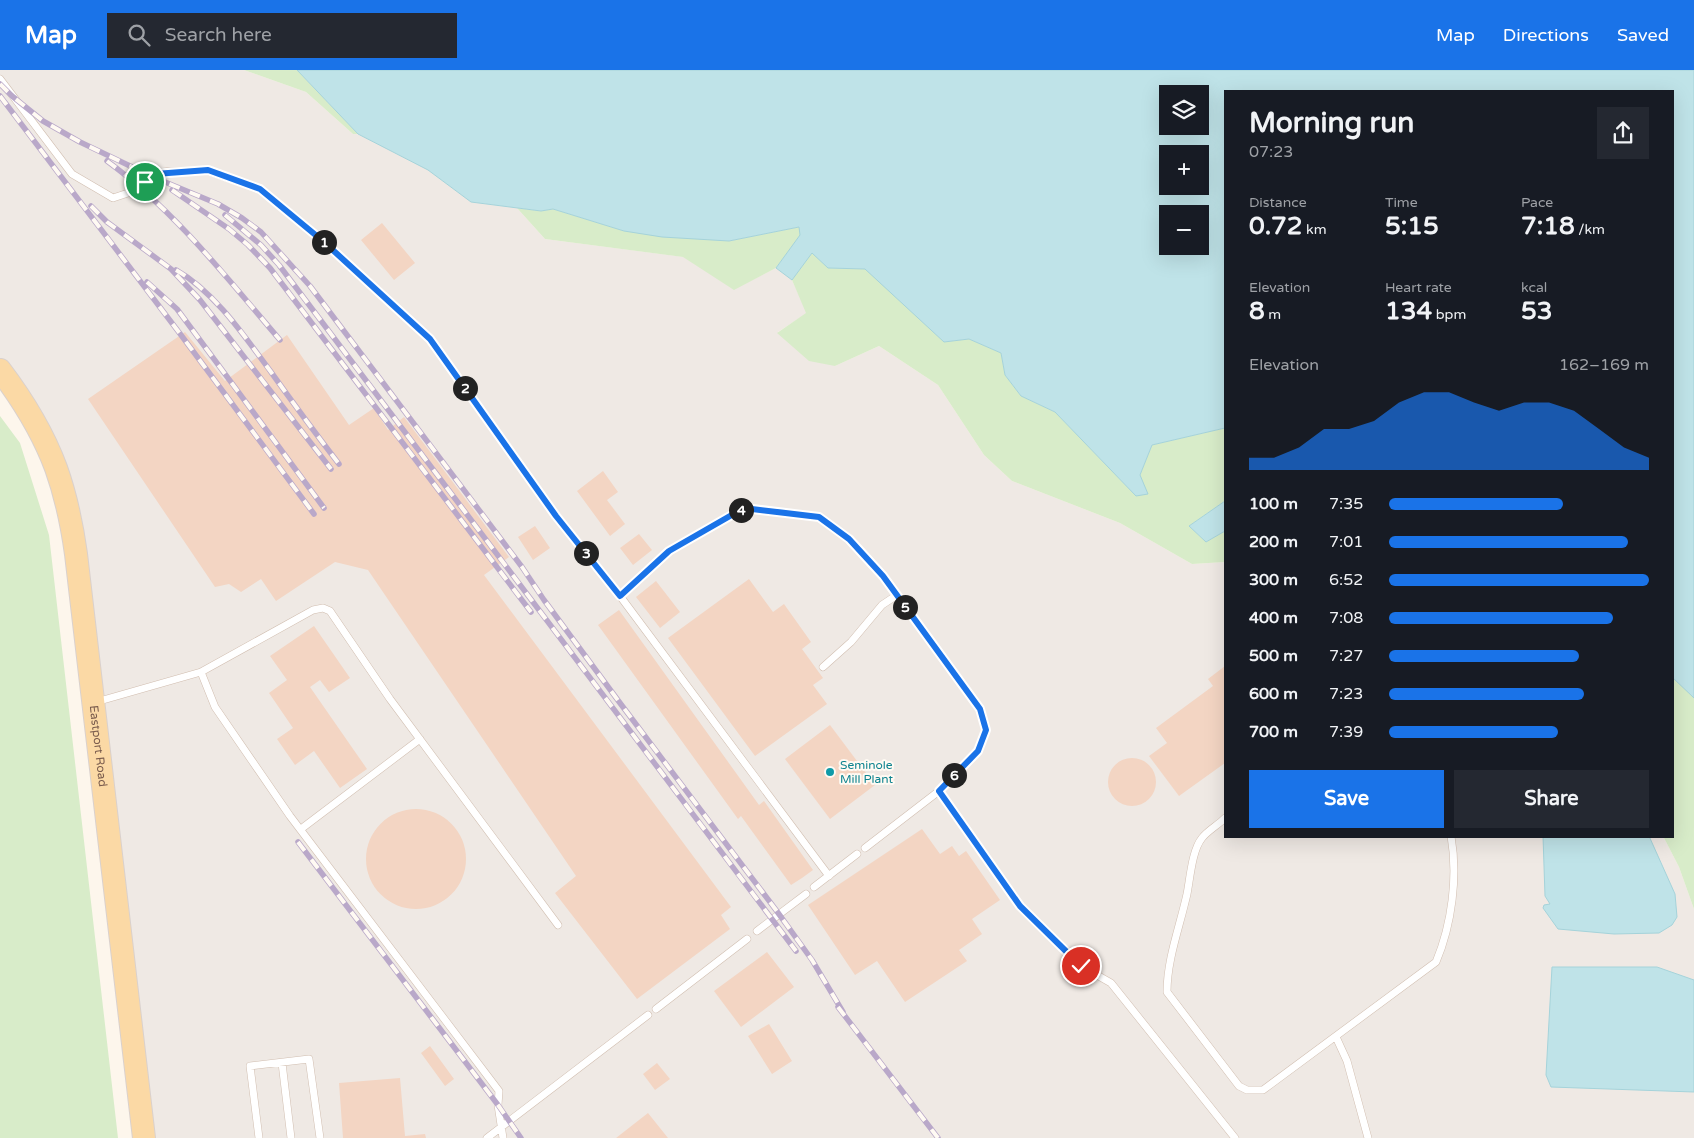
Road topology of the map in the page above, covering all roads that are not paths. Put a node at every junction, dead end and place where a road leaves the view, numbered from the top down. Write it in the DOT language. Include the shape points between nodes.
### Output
graph roads {
  1 [pos="0,79"];
  2 [pos="0,370"];
  3 [pos="897,595"];
  4 [pos="620,596"];
  5 [pos="822,667"];
  6 [pos="201,672"];
  7 [pos="94,703"];
  8 [pos="420,739"];
  9 [pos="939,791"];
  10 [pos="1224,819"];
  11 [pos="301,830"];
  12 [pos="1451,838"];
  13 [pos="865,848"];
  14 [pos="857,854"];
  15 [pos="828,876"];
  16 [pos="814,887"];
  17 [pos="806,894"];
  18 [pos="558,925"];
  19 [pos="757,931"];
  20 [pos="747,939"];
  21 [pos="656,1009"];
  22 [pos="648,1015"];
  23 [pos="1336,1037"];
  24 [pos="282,1063"];
  25 [pos="501,1128"];
  26 [pos="144,1138"];
  27 [pos="259,1138"];
  28 [pos="291,1138"];
  29 [pos="320,1138"];
  30 [pos="487,1138"];
  31 [pos="504,1138"];
  32 [pos="1235,1138"];
  33 [pos="1368,1138"];
  1 -- 4 [label="lane" via="72,174 113,198 131,192 155,174 208,170 260,189 324,242 430,339 556,516"];
  2 -- 7 [label="main road, Eastport Road" via="26,407 56,466 64,492 76,554"];
  3 -- 4 [label="lane" via="849,539 819,517 744,508 669,551"];
  3 -- 5 [label="lane" via="882,605 851,642"];
  3 -- 9 [label="lane" via="980,709 986,730 978,751"];
  4 -- 15 [label="lane"];
  6 -- 7 [label="lane"];
  6 -- 8 [label="lane" via="313,610 323,608 330,612"];
  6 -- 11 [label="lane" via="215,706"];
  7 -- 26 [label="main road, Eastport Road"];
  8 -- 11 [label="lane"];
  8 -- 18 [label="lane"];
  9 -- 13 [label="lane"];
  9 -- 32 [label="lane" via="1020,906 1081,966 1111,983"];
  10 -- 23 [label="lane" via="1202,838 1197,847 1176,935 1167,992 1239,1086 1247,1090 1263,1090"];
  11 -- 25 [label="lane" via="499,1091"];
  12 -- 23 [label="lane" via="1454,884 1443,945 1436,962"];
  14 -- 15 [label="lane"];
  15 -- 16 [label="lane"];
  17 -- 19 [label="lane"];
  20 -- 21 [label="lane"];
  22 -- 25 [label="lane"];
  23 -- 33 [label="lane" via="1347,1061"];
  24 -- 27 [label="lane" via="250,1066"];
  24 -- 28 [label="lane"];
  24 -- 29 [label="lane" via="309,1059"];
  25 -- 30 [label="lane"];
  25 -- 31 [label="lane"];
}
